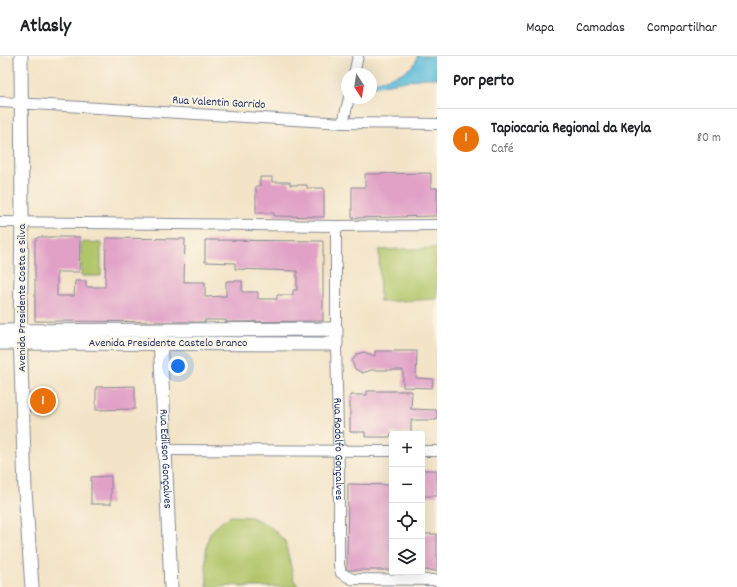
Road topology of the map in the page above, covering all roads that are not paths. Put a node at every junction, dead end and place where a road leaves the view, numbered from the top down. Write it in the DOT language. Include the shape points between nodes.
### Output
graph roads {
  1 [pos="21,56"];
  2 [pos="358,56"];
  3 [pos="355,68"];
  4 [pos="0,102"];
  5 [pos="21,104"];
  6 [pos="348,104"];
  7 [pos="343,123"];
  8 [pos="437,124"];
  9 [pos="0,222"];
  10 [pos="22,222"];
  11 [pos="437,225"];
  12 [pos="336,226"];
  13 [pos="336,329"];
  14 [pos="0,331"];
  15 [pos="21,337"];
  16 [pos="160,337"];
  17 [pos="0,343"];
  18 [pos="336,344"];
  19 [pos="165,450"];
  20 [pos="338,450"];
  21 [pos="389,451"];
  22 [pos="425,451"];
  23 [pos="437,451"];
  24 [pos="437,580"];
  25 [pos="32,587"];
  26 [pos="171,587"];
  1 -- 5 [label="street, Avenida Presidente Costa e Silva"];
  2 -- 3 [label="street"];
  4 -- 5 [label="street, Rua Valentin Garrido"];
  5 -- 7 [label="street, Rua Valentin Garrido"];
  5 -- 10 [label="street, Avenida Presidente Costa e Silva"];
  6 -- 7 [label="street"];
  7 -- 8 [label="street, Rua Valentin Garrido"];
  9 -- 10 [label="street"];
  10 -- 12 [label="street"];
  10 -- 15 [label="street, Avenida Presidente Costa e Silva"];
  11 -- 12 [label="street"];
  12 -- 13 [label="street, Rua Rodolfo Gonçalves"];
  13 -- 16 [label="street, Avenida Presidente Castelo Branco"];
  13 -- 18 [label="street, Rua Rodolfo Gonçalves"];
  14 -- 15 [label="street, Avenida Presidente Castelo Branco"];
  15 -- 16 [label="street, Avenida Presidente Castelo Branco"];
  15 -- 17 [label="street, Avenida Presidente Castelo Branco"];
  15 -- 25 [label="street, Avenida Presidente Costa e Silva" via="25,491"];
  16 -- 18 [label="street, Avenida Presidente Castelo Branco"];
  16 -- 19 [label="street, Rua Edilson Gonçalves"];
  18 -- 20 [label="street, Rua Rodolfo Gonçalves"];
  19 -- 20 [label="street"];
  19 -- 26 [label="street, Rua Edilson Gonçalves"];
  20 -- 21 [label="street"];
  20 -- 24 [label="street, Rua Rodolfo Gonçalves" via="341,573 352,579"];
  22 -- 23 [label="street"];
}
